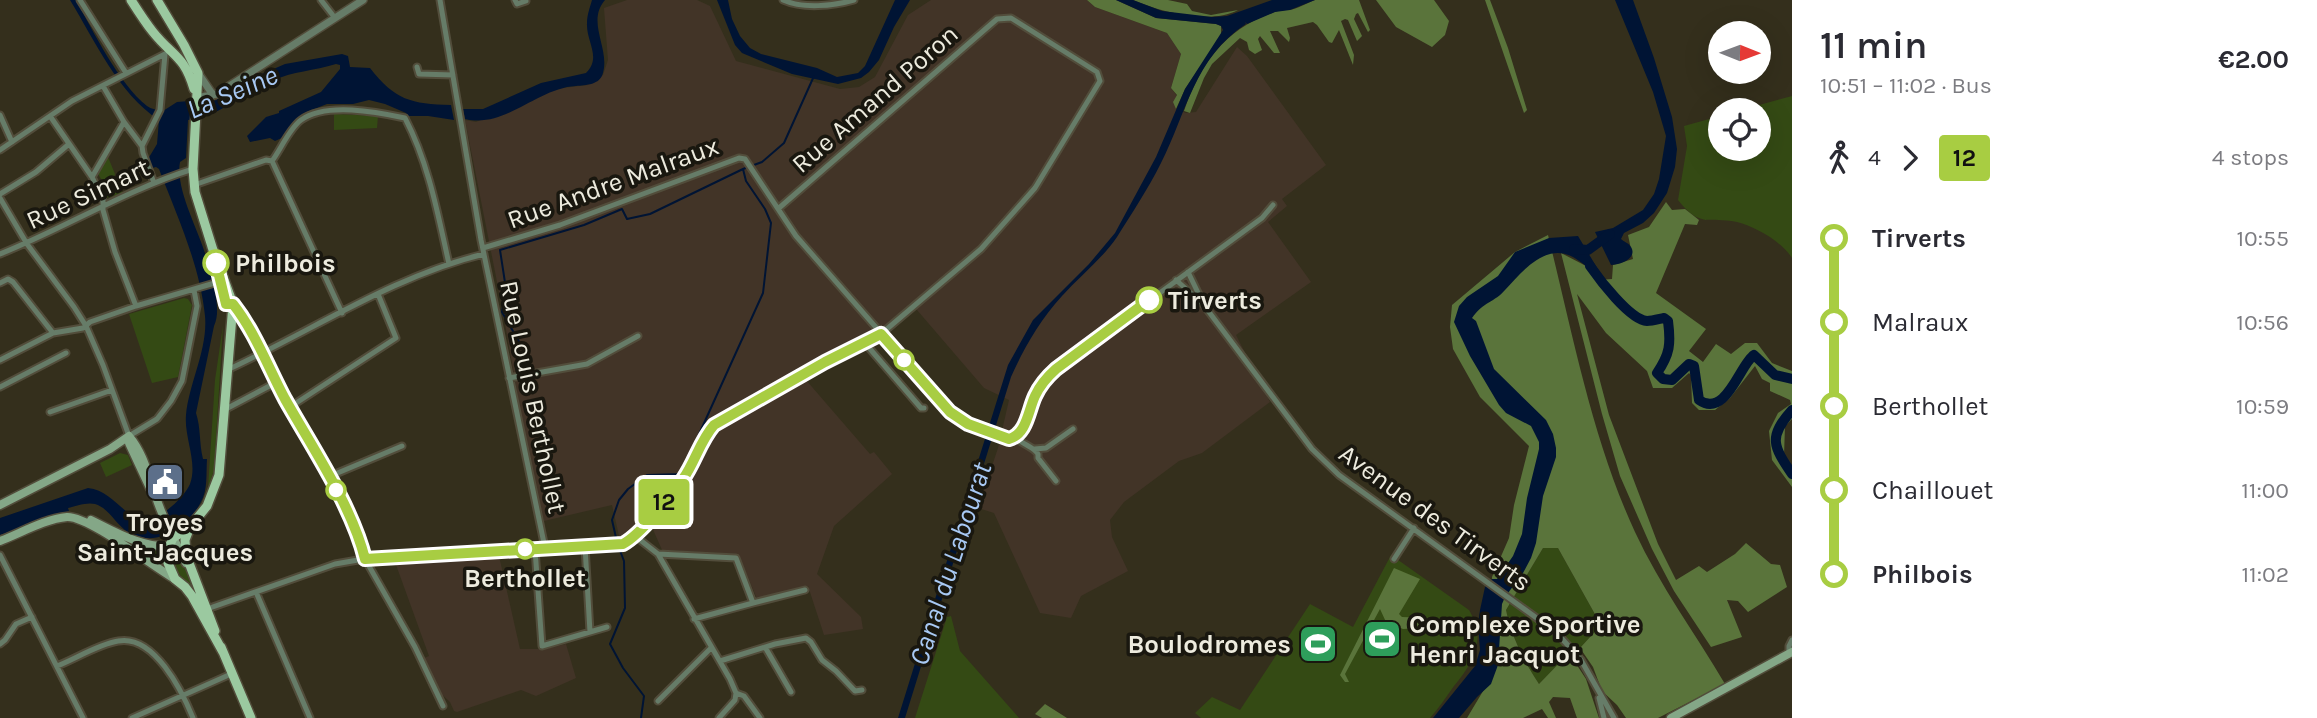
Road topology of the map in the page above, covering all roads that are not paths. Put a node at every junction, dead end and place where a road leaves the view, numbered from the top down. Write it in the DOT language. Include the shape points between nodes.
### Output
graph roads {
  1 [pos="80,0"];
  2 [pos="131,0"];
  3 [pos="157,0"];
  4 [pos="321,0"];
  5 [pos="363,0"];
  6 [pos="440,0"];
  7 [pos="515,0"];
  8 [pos="783,0"];
  9 [pos="855,0"];
  10 [pos="526,1"];
  11 [pos="335,18"];
  12 [pos="165,43"];
  13 [pos="184,45"];
  14 [pos="165,54"];
  15 [pos="176,54"];
  16 [pos="418,67"];
  17 [pos="165,70"];
  18 [pos="198,74"];
  19 [pos="453,75"];
  20 [pos="122,76"];
  21 [pos="103,86"];
  22 [pos="213,94"];
  23 [pos="196,101"];
  24 [pos="0,115"];
  25 [pos="50,116"];
  26 [pos="124,122"];
  27 [pos="12,142"];
  28 [pos="69,144"];
  29 [pos="142,146"];
  30 [pos="0,150"];
  31 [pos="272,161"];
  32 [pos="193,169"];
  33 [pos="92,177"];
  34 [pos="154,183"];
  35 [pos="194,185"];
  36 [pos="0,196"];
  37 [pos="103,205"];
  38 [pos="1273,205"];
  39 [pos="779,208"];
  40 [pos="27,244"];
  41 [pos="483,251"];
  42 [pos="0,254"];
  43 [pos="449,264"];
  44 [pos="1188,272"];
  45 [pos="1176,280"];
  46 [pos="221,281"];
  47 [pos="0,283"];
  48 [pos="195,289"];
  49 [pos="378,294"];
  50 [pos="230,304"];
  51 [pos="1203,304"];
  52 [pos="136,306"];
  53 [pos="342,313"];
  54 [pos="86,326"];
  55 [pos="53,334"];
  56 [pos="881,334"];
  57 [pos="638,336"];
  58 [pos="864,342"];
  59 [pos="66,353"];
  60 [pos="263,354"];
  61 [pos="0,359"];
  62 [pos="227,370"];
  63 [pos="509,378"];
  64 [pos="277,382"];
  65 [pos="0,387"];
  66 [pos="112,390"];
  67 [pos="290,407"];
  68 [pos="924,408"];
  69 [pos="225,410"];
  70 [pos="50,412"];
  71 [pos="1073,429"];
  72 [pos="129,436"];
  73 [pos="1016,437"];
  74 [pos="402,446"];
  75 [pos="1035,449"];
  76 [pos="328,477"];
  77 [pos="1056,481"];
  78 [pos="0,505"];
  79 [pos="71,517"];
  80 [pos="1414,528"];
  81 [pos="635,536"];
  82 [pos="0,541"];
  83 [pos="175,541"];
  84 [pos="585,546"];
  85 [pos="545,548"];
  86 [pos="535,549"];
  87 [pos="658,554"];
  88 [pos="0,555"];
  89 [pos="365,559"];
  90 [pos="1395,559"];
  91 [pos="175,579"];
  92 [pos="186,587"];
  93 [pos="805,590"];
  94 [pos="256,592"];
  95 [pos="754,603"];
  96 [pos="207,609"];
  97 [pos="32,617"];
  98 [pos="694,619"];
  99 [pos="607,628"];
  100 [pos="590,632"];
  101 [pos="1792,640"];
  102 [pos="0,644"];
  103 [pos="765,647"];
  104 [pos="711,648"];
  105 [pos="223,652"];
  106 [pos="1791,653"];
  107 [pos="720,662"];
  108 [pos="57,667"];
  109 [pos="231,674"];
  110 [pos="862,690"];
  111 [pos="791,692"];
  112 [pos="1597,692"];
  113 [pos="183,694"];
  114 [pos="736,694"];
  115 [pos="657,701"];
  116 [pos="443,706"];
  117 [pos="83,718"];
  118 [pos="132,718"];
  119 [pos="194,718"];
  120 [pos="251,718"];
  121 [pos="310,718"];
  122 [pos="719,718"];
  123 [pos="760,718"];
  124 [pos="1604,718"];
  125 [pos="1614,718"];
  126 [pos="1671,718"];
  1 -- 20 [label="street"];
  2 -- 12 [label="main road"];
  3 -- 13 [label="main road"];
  4 -- 11 [label="street"];
  5 -- 11 [label="street"];
  6 -- 19 [label="street, Rue Louis Berthollet"];
  7 -- 10 [label="street" via="517,4"];
  8 -- 9 [label="street" via="794,5"];
  11 -- 22 [label="street"];
  12 -- 14 [label="street"];
  12 -- 15 [label="main road"];
  13 -- 15 [label="main road"];
  13 -- 18 [label="main road"];
  14 -- 17 [label="street"];
  14 -- 20 [label="street"];
  15 -- 17 [label="street"];
  15 -- 23 [label="main road" via="188,69"];
  16 -- 19 [label="street" via="419,74"];
  17 -- 29 [label="street" via="160,110"];
  18 -- 22 [label="street"];
  18 -- 23 [label="main road"];
  19 -- 41 [label="street, Rue Louis Berthollet"];
  20 -- 21 [label="street"];
  21 -- 25 [label="street"];
  21 -- 26 [label="street"];
  22 -- 23 [label="street"];
  23 -- 32 [label="main road"];
  24 -- 27 [label="street"];
  25 -- 27 [label="street"];
  25 -- 28 [label="street"];
  26 -- 29 [label="street"];
  26 -- 33 [label="street"];
  27 -- 30 [label="street"];
  28 -- 33 [label="street"];
  28 -- 36 [label="street"];
  29 -- 34 [label="street"];
  31 -- 35 [label="street"];
  31 -- 43 [label="street" via="298,122 319,112 372,111 405,118 432,189"];
  31 -- 53 [label="street"];
  32 -- 34 [label="street, Rue Simart"];
  32 -- 35 [label="main road"];
  33 -- 37 [label="street"];
  34 -- 37 [label="street, Rue Simart"];
  35 -- 46 [label="main road"];
  36 -- 40 [label="street"];
  37 -- 40 [label="street, Rue Simart"];
  37 -- 52 [label="street"];
  38 -- 44 [label="street"];
  39 -- 41 [label="street, Rue Andre Malraux" via="750,163 739,158"];
  39 -- 56 [label="street, Rue Andre Malraux" via="796,236"];
  39 -- 56 [label="street, Rue Amand Poron" via="997,19 1011,18 1097,72 1100,81 1035,188 981,249"];
  40 -- 42 [label="street, Rue Simart"];
  40 -- 54 [label="street"];
  41 -- 43 [label="street, Rue Andre Malraux"];
  41 -- 63 [label="street, Rue Louis Berthollet"];
  43 -- 49 [label="street, Rue Andre Malraux"];
  44 -- 45 [label="street"];
  44 -- 51 [label="street, Avenue des Tirverts"];
  45 -- 51 [label="street, Avenue des Tirverts"];
  45 -- 73 [label="street" via="1045,379"];
  46 -- 48 [label="street"];
  46 -- 50 [label="main road"];
  47 -- 55 [label="street" via="13,282"];
  48 -- 52 [label="street"];
  48 -- 72 [label="street" via="197,306 181,381 157,419"];
  49 -- 53 [label="street, Rue Andre Malraux"];
  49 -- 67 [label="street" via="396,338"];
  50 -- 60 [label="street"];
  50 -- 62 [label="main road"];
  51 -- 80 [label="street, Avenue des Tirverts" via="1312,449 1339,475"];
  52 -- 54 [label="street"];
  53 -- 60 [label="street, Rue Andre Malraux"];
  54 -- 55 [label="street"];
  54 -- 66 [label="street"];
  55 -- 61 [label="street"];
  56 -- 58 [label="street"];
  56 -- 73 [label="street" via="950,412 985,431"];
  57 -- 63 [label="street" via="587,364"];
  58 -- 68 [label="street"];
  58 -- 81 [label="street" via="714,425 684,478"];
  59 -- 65 [label="street"];
  60 -- 62 [label="street, Rue Andre Malraux"];
  60 -- 64 [label="street"];
  62 -- 69 [label="main road"];
  63 -- 85 [label="street, Rue Louis Berthollet"];
  64 -- 67 [label="street"];
  64 -- 69 [label="street"];
  66 -- 70 [label="street"];
  66 -- 72 [label="street"];
  67 -- 76 [label="street"];
  69 -- 83 [label="main road" via="219,475 207,506"];
  71 -- 75 [label="street" via="1046,448"];
  72 -- 78 [label="main road"];
  72 -- 83 [label="main road" via="149,472"];
  73 -- 75 [label="street"];
  74 -- 76 [label="street"];
  75 -- 77 [label="street"];
  76 -- 89 [label="street" via="359,536"];
  79 -- 82 [label="main road"];
  79 -- 83 [label="main road" via="85,518 149,545"];
  79 -- 91 [label="main road"];
  80 -- 90 [label="street"];
  80 -- 112 [label="street, Avenue des Tirverts" via="1565,640"];
  81 -- 84 [label="street" via="623,544"];
  81 -- 87 [label="street"];
  83 -- 91 [label="main road" via="168,562"];
  83 -- 96 [label="main road" via="186,555"];
  84 -- 85 [label="street"];
  84 -- 100 [label="street"];
  85 -- 86 [label="street"];
  86 -- 89 [label="street"];
  86 -- 100 [label="street" via="542,646"];
  87 -- 95 [label="street" via="736,558"];
  87 -- 98 [label="street"];
  88 -- 97 [label="street"];
  89 -- 94 [label="street" via="335,564"];
  89 -- 116 [label="street"];
  91 -- 92 [label="main road"];
  92 -- 96 [label="street"];
  92 -- 105 [label="main road"];
  93 -- 95 [label="street"];
  94 -- 96 [label="street"];
  94 -- 121 [label="street"];
  95 -- 98 [label="street"];
  96 -- 105 [label="main road"];
  97 -- 102 [label="street" via="16,624"];
  97 -- 108 [label="street"];
  98 -- 104 [label="street"];
  99 -- 100 [label="street"];
  101 -- 106 [label="street"];
  103 -- 107 [label="street"];
  103 -- 110 [label="street" via="806,638 849,687"];
  103 -- 111 [label="street"];
  104 -- 107 [label="street"];
  104 -- 115 [label="street"];
  105 -- 109 [label="main road"];
  106 -- 126 [label="main road"];
  107 -- 114 [label="street"];
  108 -- 113 [label="street" via="117,641 130,640 152,651"];
  108 -- 117 [label="street"];
  109 -- 113 [label="street"];
  109 -- 120 [label="main road"];
  112 -- 124 [label="street, Avenue des Tirverts"];
  112 -- 125 [label="street, Avenue des Tirverts"];
  113 -- 118 [label="street"];
  113 -- 119 [label="street"];
  114 -- 122 [label="street"];
  114 -- 123 [label="street" via="744,695"];
}
